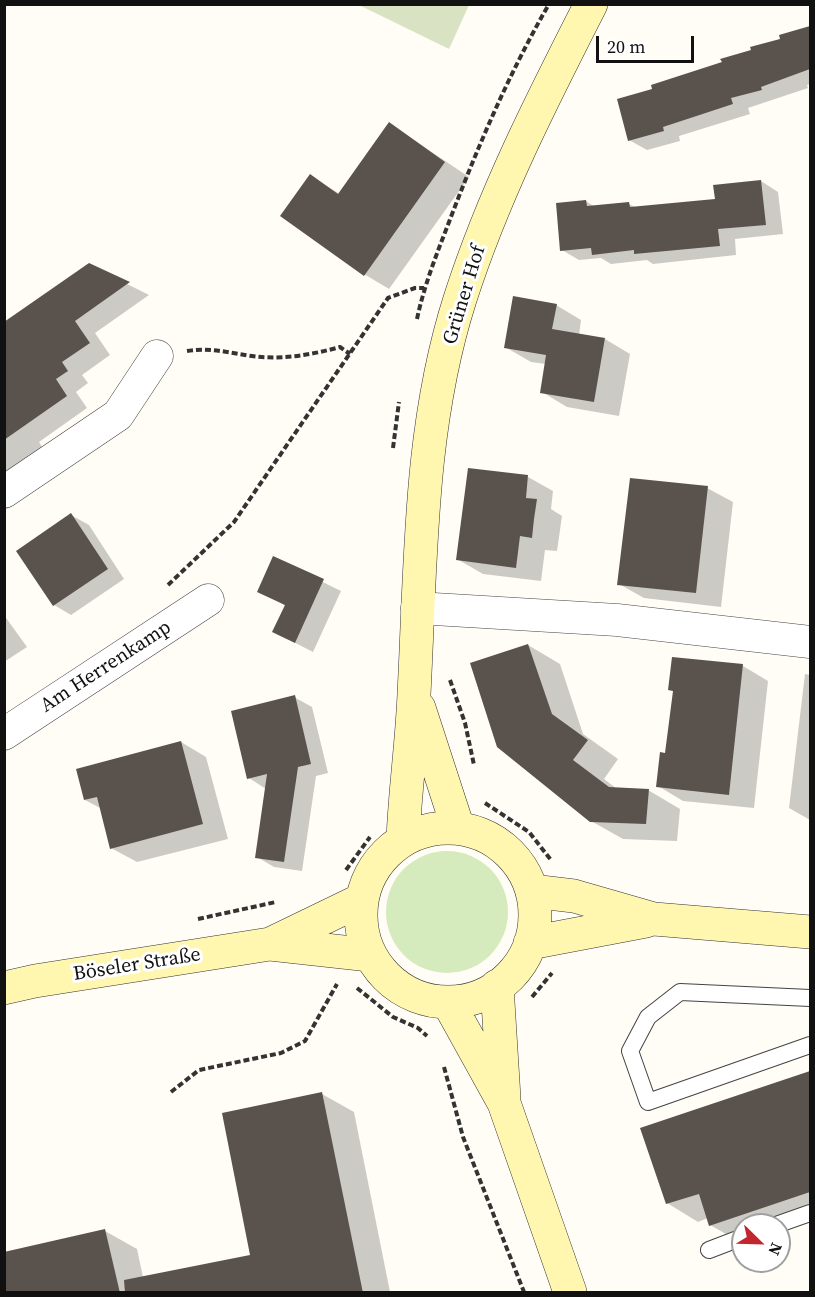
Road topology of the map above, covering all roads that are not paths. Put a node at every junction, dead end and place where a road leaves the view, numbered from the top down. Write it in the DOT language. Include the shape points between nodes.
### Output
graph roads {
  1 [pos="591,4"];
  2 [pos="157,356"];
  3 [pos="4,492"];
  4 [pos="208,600"];
  5 [pos="417,608"];
  6 [pos="810,642"];
  7 [pos="414,694"];
  8 [pos="4,734"];
  9 [pos="458,828"];
  10 [pos="388,837"];
  11 [pos="352,887"];
  12 [pos="532,891"];
  13 [pos="654,919"];
  14 [pos="810,932"];
  15 [pos="530,942"];
  16 [pos="270,944"];
  17 [pos="370,955"];
  18 [pos="497,986"];
  19 [pos="4,988"];
  20 [pos="810,998"];
  21 [pos="448,1002"];
  22 [pos="810,1046"];
  23 [pos="504,1102"];
  24 [pos="810,1213"];
  25 [pos="791,1220"];
  26 [pos="731,1242"];
  27 [pos="709,1250"];
  28 [pos="570,1293"];
  1 -- 5 [label="main road, Grüner Hof" via="502,184 460,300 433,413"];
  2 -- 3 [label="street" via="118,415"];
  4 -- 8 [label="street, Am Herrenkamp"];
  5 -- 6 [label="street" via="616,620"];
  5 -- 7 [label="main road, Grüner Hof"];
  7 -- 9 [label="main road, Grüner Hof"];
  7 -- 10 [label="main road, Grüner Hof" via="405,794"];
  9 -- 10 [label="main road"];
  9 -- 12 [label="main road" via="483,835 505,848 522,868"];
  10 -- 11 [label="main road" via="384,855 369,876"];
  11 -- 16 [label="main road, Böseler Straße"];
  11 -- 17 [label="main road"];
  12 -- 13 [label="main road" via="574,896"];
  12 -- 15 [label="main road" via="535,917"];
  13 -- 14 [label="main road"];
  13 -- 15 [label="main road"];
  15 -- 18 [label="main road" via="518,967"];
  16 -- 17 [label="main road, Böseler Straße"];
  16 -- 19 [label="main road, Böseler Straße"];
  17 -- 21 [label="main road" via="384,975 402,990 424,999"];
  18 -- 21 [label="main road" via="474,998"];
  18 -- 23 [label="main road"];
  20 -- 22 [label="lane" via="680,992 648,1017 630,1052 648,1102"];
  21 -- 23 [label="main road" via="452,1043"];
  23 -- 28 [label="main road"];
  24 -- 25 [label="lane"];
  26 -- 27 [label="lane"];
}
